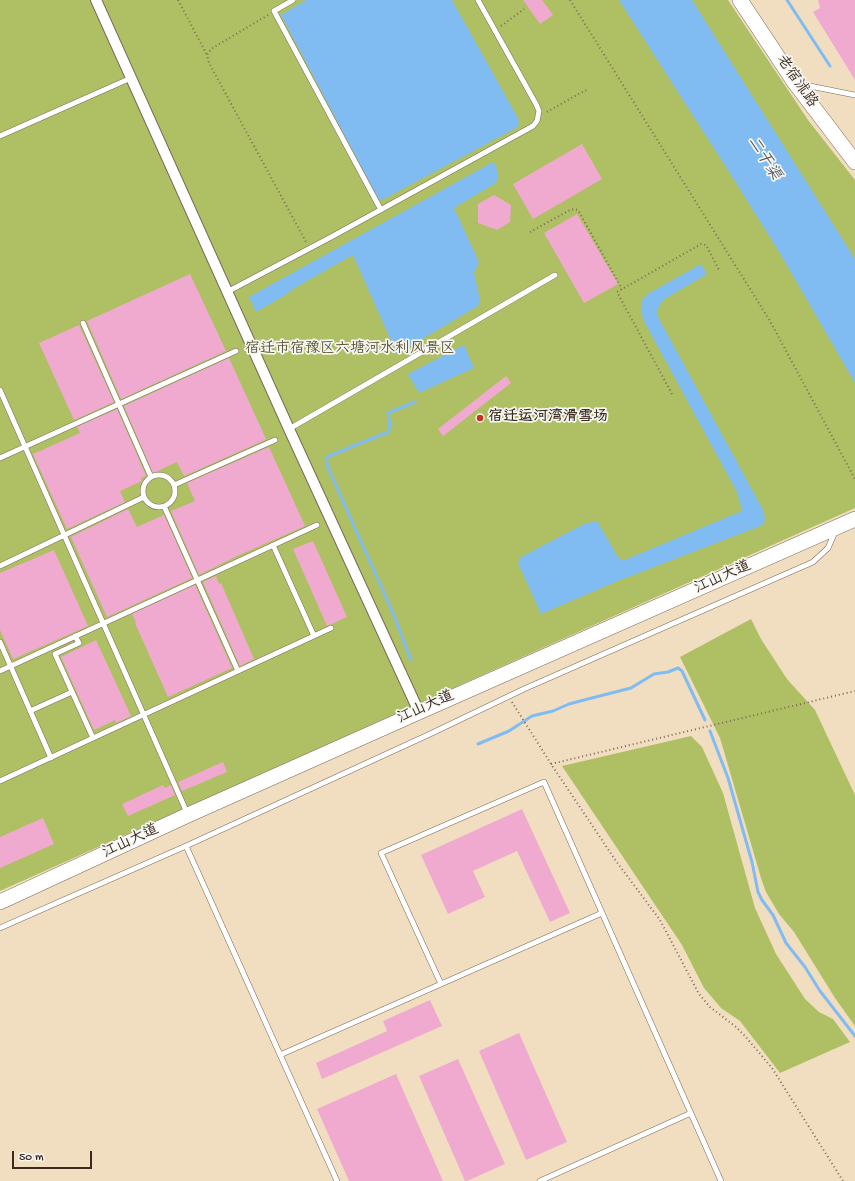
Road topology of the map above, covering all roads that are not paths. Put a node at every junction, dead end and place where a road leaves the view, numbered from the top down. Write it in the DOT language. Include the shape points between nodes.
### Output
graph roads {
  1 [pos="96,0"];
  2 [pos="293,0"];
  3 [pos="478,0"];
  4 [pos="740,0"];
  5 [pos="131,78"];
  6 [pos="796,83"];
  7 [pos="855,95"];
  8 [pos="0,136"];
  9 [pos="855,162"];
  10 [pos="381,210"];
  11 [pos="555,275"];
  12 [pos="227,292"];
  13 [pos="83,323"];
  14 [pos="236,351"];
  15 [pos="0,390"];
  16 [pos="119,404"];
  17 [pos="289,430"];
  18 [pos="275,440"];
  19 [pos="25,446"];
  20 [pos="0,458"];
  21 [pos="152,476"];
  22 [pos="174,485"];
  23 [pos="144,497"];
  24 [pos="164,506"];
  25 [pos="855,519"];
  26 [pos="317,525"];
  27 [pos="837,527"];
  28 [pos="64,535"];
  29 [pos="273,545"];
  30 [pos="0,566"];
  31 [pos="197,580"];
  32 [pos="104,623"];
  33 [pos="331,628"];
  34 [pos="75,636"];
  35 [pos="314,636"];
  36 [pos="0,642"];
  37 [pos="10,666"];
  38 [pos="0,671"];
  39 [pos="238,671"];
  40 [pos="72,692"];
  41 [pos="30,711"];
  42 [pos="419,712"];
  43 [pos="144,715"];
  44 [pos="93,738"];
  45 [pos="51,758"];
  46 [pos="0,781"];
  47 [pos="188,815"];
  48 [pos="186,846"];
  49 [pos="0,902"];
  50 [pos="602,913"];
  51 [pos="0,928"];
  52 [pos="441,984"];
  53 [pos="280,1055"];
  54 [pos="691,1113"];
  55 [pos="337,1181"];
  56 [pos="540,1181"];
  57 [pos="721,1181"];
  1 -- 5 [label="street"];
  2 -- 10 [label="lane" via="274,11"];
  3 -- 10 [label="lane" via="536,104 539,117 533,126"];
  4 -- 6 [label="main road, 老宿沭路"];
  5 -- 8 [label="lane"];
  5 -- 12 [label="street"];
  6 -- 7 [label="lane"];
  6 -- 9 [label="main road, 老宿沭路"];
  10 -- 12 [label="lane"];
  11 -- 17 [label="lane"];
  12 -- 17 [label="street"];
  13 -- 16 [label="lane"];
  14 -- 16 [label="lane"];
  15 -- 19 [label="lane"];
  16 -- 19 [label="lane"];
  16 -- 21 [label="lane"];
  17 -- 42 [label="street"];
  18 -- 22 [label="lane"];
  19 -- 20 [label="lane"];
  19 -- 28 [label="lane"];
  21 -- 22 [label="lane" via="165,476"];
  21 -- 23 [label="lane" via="143,486"];
  22 -- 24 [label="lane" via="174,498"];
  23 -- 24 [label="lane" via="151,505"];
  23 -- 28 [label="lane"];
  24 -- 31 [label="lane"];
  25 -- 27 [label="main road, 江山大道"];
  26 -- 29 [label="lane"];
  27 -- 42 [label="main road, 江山大道"];
  27 -- 48 [label="lane" via="828,548 813,562 509,697"];
  28 -- 30 [label="lane"];
  28 -- 32 [label="lane"];
  29 -- 31 [label="lane"];
  29 -- 35 [label="lane"];
  31 -- 32 [label="lane"];
  31 -- 39 [label="lane"];
  32 -- 34 [label="lane"];
  32 -- 43 [label="lane"];
  33 -- 35 [label="lane"];
  34 -- 37 [label="lane"];
  34 -- 40 [label="lane" via="79,644 55,654"];
  35 -- 39 [label="lane"];
  36 -- 37 [label="lane"];
  37 -- 38 [label="lane"];
  37 -- 41 [label="lane"];
  39 -- 43 [label="lane"];
  40 -- 41 [label="lane"];
  40 -- 44 [label="lane"];
  41 -- 45 [label="lane"];
  42 -- 47 [label="main road, 江山大道"];
  43 -- 44 [label="lane"];
  43 -- 47 [label="lane"];
  44 -- 45 [label="lane"];
  45 -- 46 [label="lane"];
  47 -- 49 [label="main road, 江山大道"];
  48 -- 51 [label="lane"];
  48 -- 53 [label="lane"];
  50 -- 52 [label="lane"];
  50 -- 52 [label="lane" via="544,782 381,853"];
  50 -- 54 [label="lane"];
  52 -- 53 [label="lane"];
  53 -- 55 [label="lane"];
  54 -- 56 [label="lane"];
  54 -- 57 [label="lane"];
}
